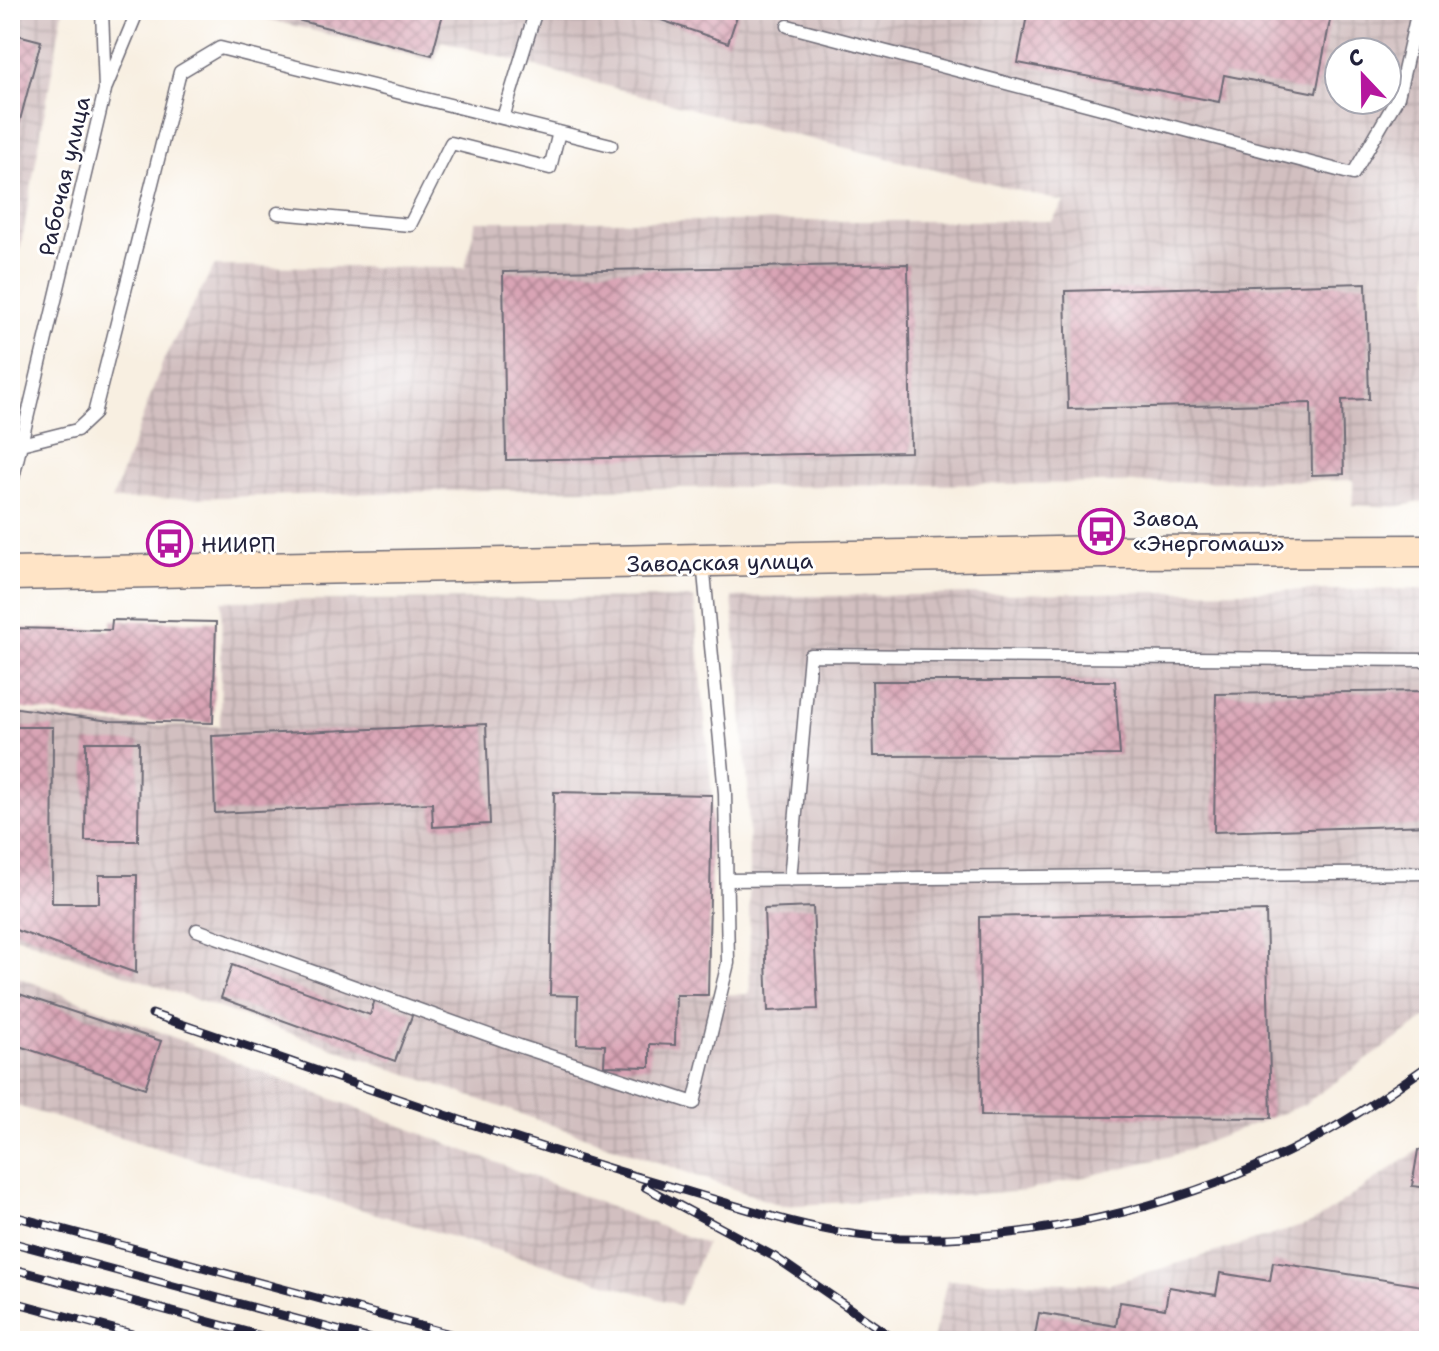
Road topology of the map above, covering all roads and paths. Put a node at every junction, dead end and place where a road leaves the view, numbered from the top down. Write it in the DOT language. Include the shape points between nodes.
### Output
graph roads {
  1 [pos="102,10"];
  2 [pos="138,10"];
  3 [pos="536,10"];
  4 [pos="1418,10"];
  5 [pos="788,26"];
  6 [pos="105,90"];
  7 [pos="503,118"];
  8 [pos="559,132"];
  9 [pos="611,145"];
  10 [pos="278,213"];
  11 [pos="21,444"];
  12 [pos="10,490"];
  13 [pos="1429,551"];
  14 [pos="703,562"];
  15 [pos="10,574"];
  16 [pos="1429,660"];
  17 [pos="1429,873"];
  18 [pos="729,880"];
  19 [pos="790,880"];
  20 [pos="197,930"];
  1 -- 6 [label="lane, Рабочая улица"];
  2 -- 6 [label="lane"];
  3 -- 7 [label="lane"];
  4 -- 5 [label="lane" via="1398,97 1353,174"];
  6 -- 11 [label="lane, Рабочая улица"];
  7 -- 8 [label="lane"];
  7 -- 11 [label="lane" via="220,48 180,72 94,414 77,430"];
  8 -- 9 [label="lane"];
  8 -- 10 [label="lane" via="550,168 451,143 410,225"];
  11 -- 12 [label="lane, Рабочая улица"];
  13 -- 14 [label="street, Заводская улица"];
  14 -- 15 [label="street, Заводская улица"];
  14 -- 18 [label="lane"];
  16 -- 19 [label="lane" via="810,655"];
  17 -- 19 [label="lane"];
  18 -- 19 [label="lane"];
  18 -- 20 [label="lane" via="728,963 694,1103"];
}
